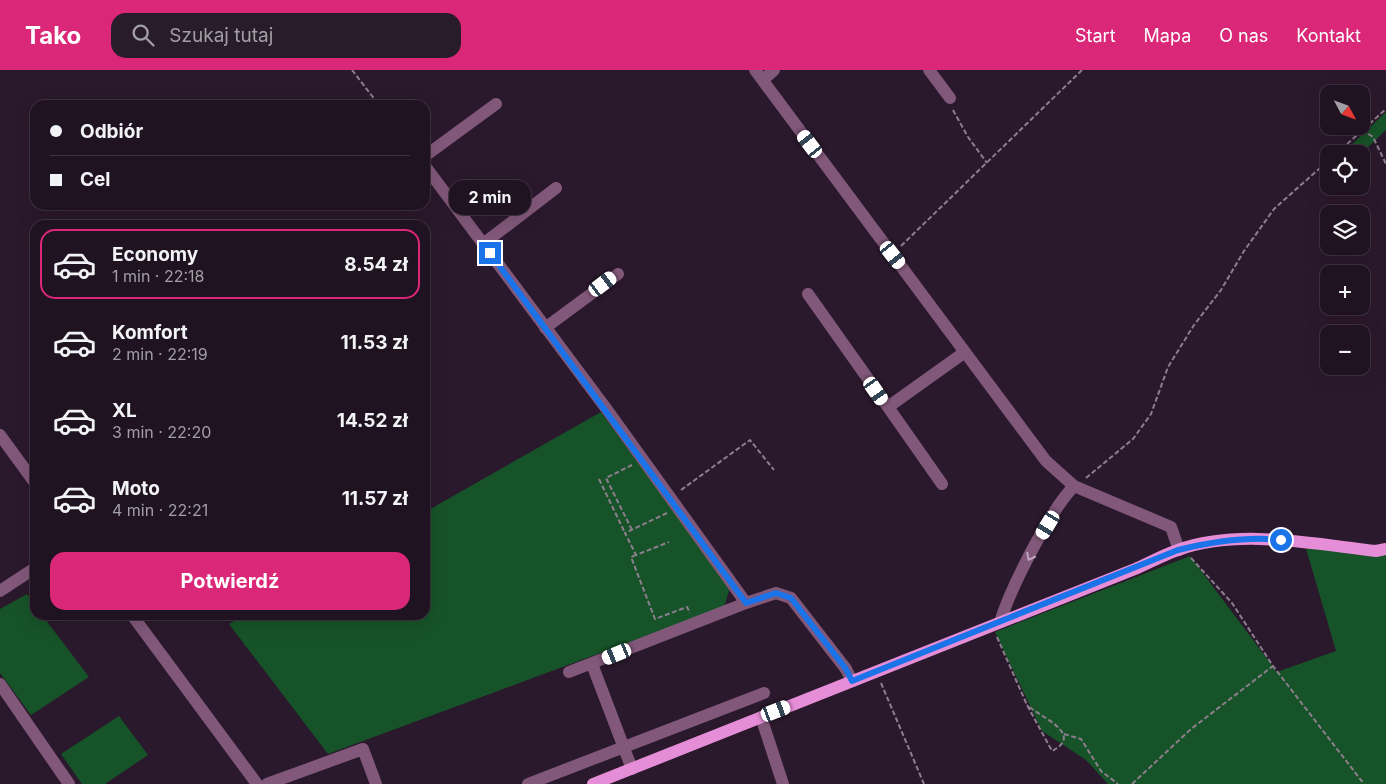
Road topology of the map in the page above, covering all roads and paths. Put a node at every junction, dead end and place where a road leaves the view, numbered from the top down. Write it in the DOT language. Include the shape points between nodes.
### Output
graph roads {
  1 [pos="352,70"];
  2 [pos="774,70"];
  3 [pos="929,70"];
  4 [pos="1082,70"];
  5 [pos="759,75"];
  6 [pos="950,98"];
  7 [pos="375,100"];
  8 [pos="496,104"];
  9 [pos="1386,109"];
  10 [pos="1370,123"];
  11 [pos="1357,135"];
  12 [pos="1370,135"];
  13 [pos="1346,145"];
  14 [pos="430,152"];
  15 [pos="987,163"];
  16 [pos="1386,164"];
  17 [pos="1320,168"];
  18 [pos="430,173"];
  19 [pos="556,188"];
  20 [pos="483,244"];
  21 [pos="893,255"];
  22 [pos="618,274"];
  23 [pos="808,294"];
  24 [pos="545,328"];
  25 [pos="965,352"];
  26 [pos="888,407"];
  27 [pos="0,435"];
  28 [pos="642,459"];
  29 [pos="774,470"];
  30 [pos="30,476"];
  31 [pos="599,479"];
  32 [pos="942,484"];
  33 [pos="1074,486"];
  34 [pos="675,502"];
  35 [pos="632,530"];
  36 [pos="625,533"];
  37 [pos="669,542"];
  38 [pos="1386,549"];
  39 [pos="1178,550"];
  40 [pos="636,555"];
  41 [pos="30,571"];
  42 [pos="0,591"];
  43 [pos="746,603"];
  44 [pos="136,620"];
  45 [pos="694,624"];
  46 [pos="996,624"];
  47 [pos="592,664"];
  48 [pos="1273,666"];
  49 [pos="877,671"];
  50 [pos="569,672"];
  51 [pos="852,681"];
  52 [pos="0,684"];
  53 [pos="764,693"];
  54 [pos="1027,705"];
  55 [pos="761,717"];
  56 [pos="1064,734"];
  57 [pos="624,747"];
  58 [pos="632,769"];
  59 [pos="70,784"];
  60 [pos="257,784"];
  61 [pos="267,784"];
  62 [pos="376,784"];
  63 [pos="528,784"];
  64 [pos="593,784"];
  65 [pos="783,784"];
  66 [pos="924,784"];
  67 [pos="1118,784"];
  68 [pos="1132,784"];
  69 [pos="1364,784"];
  1 -- 7 [label="path"];
  2 -- 5 [label="street"];
  3 -- 6 [label="street"];
  4 -- 15 [label="path"];
  5 -- 21 [label="street"];
  6 -- 15 [label="path" via="954,114"];
  8 -- 14 [label="street"];
  9 -- 10 [label="path"];
  11 -- 13 [label="path"];
  12 -- 16 [label="path"];
  15 -- 21 [label="path"];
  17 -- 33 [label="path" via="1274,209 1244,251 1168,367 1151,414 1133,439"];
  18 -- 20 [label="street"];
  19 -- 20 [label="street"];
  20 -- 24 [label="street"];
  21 -- 25 [label="street"];
  22 -- 24 [label="street"];
  23 -- 26 [label="street"];
  24 -- 28 [label="street"];
  25 -- 26 [label="street"];
  25 -- 33 [label="street" via="1046,461"];
  26 -- 32 [label="street"];
  27 -- 30 [label="street"];
  28 -- 34 [label="street"];
  28 -- 35 [label="path" via="606,478"];
  29 -- 34 [label="path" via="750,440"];
  31 -- 36 [label="path"];
  33 -- 39 [label="street" via="1171,527"];
  33 -- 46 [label="street, one-way" via="1039,540"];
  34 -- 35 [label="path"];
  34 -- 43 [label="street"];
  35 -- 36 [label="path"];
  36 -- 40 [label="path"];
  37 -- 40 [label="path"];
  38 -- 39 [label="main road" via="1366,550 1265,538 1209,543"];
  39 -- 46 [label="main road"];
  39 -- 48 [label="path" via="1196,562 1232,603"];
  40 -- 45 [label="path" via="631,557 655,619 687,607"];
  41 -- 42 [label="street"];
  43 -- 45 [label="street"];
  43 -- 51 [label="street" via="776,593 791,598"];
  44 -- 60 [label="street"];
  45 -- 47 [label="street"];
  46 -- 49 [label="main road"];
  46 -- 54 [label="path"];
  47 -- 50 [label="street"];
  47 -- 57 [label="street"];
  48 -- 68 [label="path" via="1191,729"];
  48 -- 69 [label="path"];
  49 -- 51 [label="main road"];
  49 -- 66 [label="path"];
  51 -- 55 [label="main road"];
  52 -- 59 [label="street"];
  53 -- 57 [label="street"];
  54 -- 56 [label="path" via="1058,726"];
  54 -- 56 [label="path" via="1052,751 1064,741"];
  55 -- 58 [label="main road"];
  55 -- 65 [label="street"];
  56 -- 67 [label="path" via="1081,739 1101,771"];
  57 -- 58 [label="street"];
  57 -- 63 [label="street"];
  58 -- 64 [label="main road"];
  61 -- 62 [label="street" via="363,749"];
}
